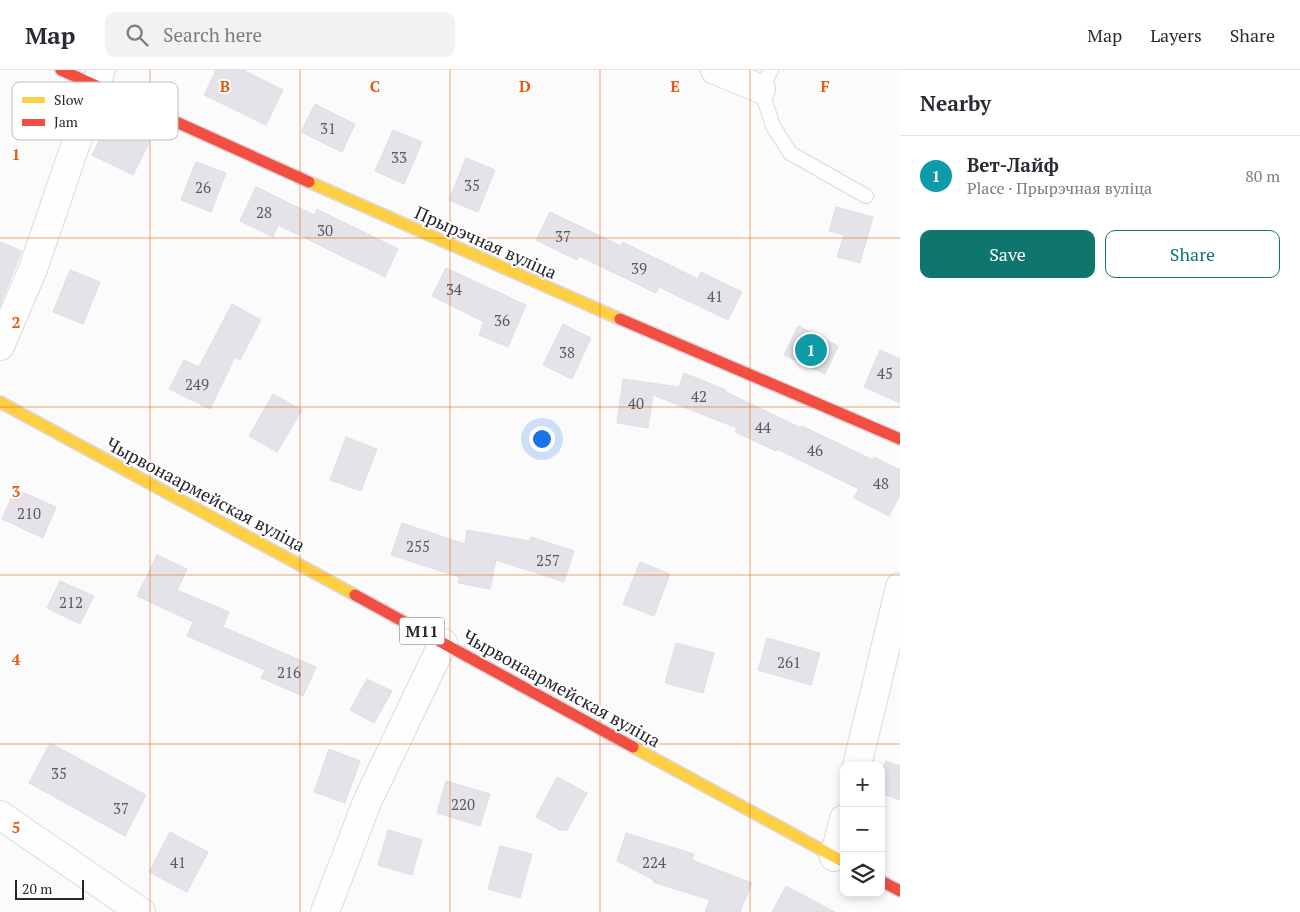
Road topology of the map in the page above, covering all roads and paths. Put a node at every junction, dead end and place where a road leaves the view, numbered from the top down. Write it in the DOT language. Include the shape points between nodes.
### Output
graph roads {
  1 [pos="61,70"];
  2 [pos="715,70"];
  3 [pos="98,78"];
  4 [pos="766,80"];
  5 [pos="178,116"];
  6 [pos="77,140"];
  7 [pos="866,196"];
  8 [pos="0,346"];
  9 [pos="0,402"];
  10 [pos="900,439"];
  11 [pos="900,587"];
  12 [pos="443,643"];
  13 [pos="857,762"];
  14 [pos="0,815"];
  15 [pos="839,859"];
  16 [pos="885,883"];
  17 [pos="900,891"];
  18 [pos="141,912"];
  19 [pos="325,912"];
  1 -- 3 [label="main road, Прырэчная вуліца"];
  2 -- 4 [label="street"];
  4 -- 7 [label="lane" via="773,126 790,153"];
  5 -- 10 [label="main road, Прырэчная вуліца" via="473,256"];
  6 -- 8 [label="street" via="33,270"];
  9 -- 12 [label="main road, Чырвонаармейская вуліца / М11"];
  11 -- 13 [label="street"];
  12 -- 15 [label="main road, Чырвонаармейская вуліца / М11"];
  12 -- 19 [label="street" via="367,802"];
  14 -- 18 [label="street"];
  16 -- 17 [label="main road"];
}
